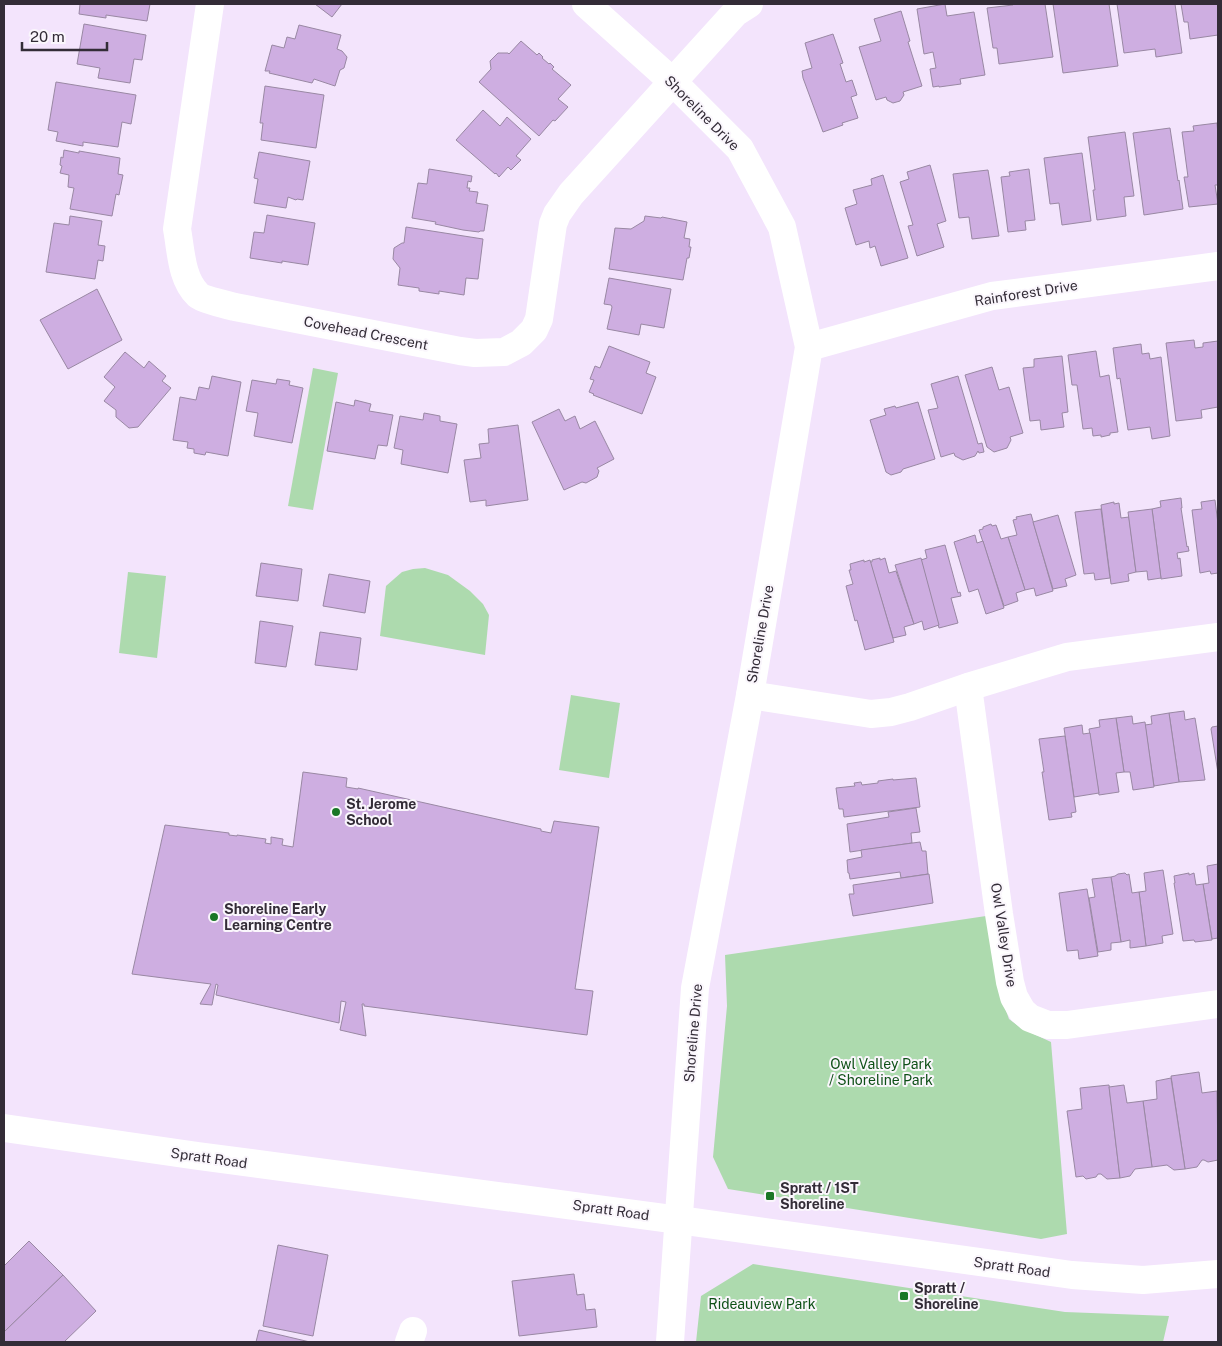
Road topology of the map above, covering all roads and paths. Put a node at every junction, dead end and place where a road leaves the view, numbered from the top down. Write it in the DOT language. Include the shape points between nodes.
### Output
graph roads {
  1 [pos="210,4"];
  2 [pos="586,4"];
  3 [pos="749,4"];
  4 [pos="673,82"];
  5 [pos="1218,266"];
  6 [pos="809,347"];
  7 [pos="1218,637"];
  8 [pos="968,687"];
  9 [pos="750,695"];
  10 [pos="1218,1004"];
  11 [pos="4,1128"];
  12 [pos="679,1220"];
  13 [pos="1218,1274"];
  14 [pos="670,1342"];
  1 -- 4 [label="street, Covehead Crescent" via="178,229 187,280 199,296 235,307 460,351 504,352 521,343 534,330 539,319 557,214 571,194"];
  2 -- 4 [label="street, Shoreline Drive"];
  3 -- 4 [label="street, Covehead Crescent" via="735,13"];
  4 -- 6 [label="street, Shoreline Drive" via="740,149 782,226"];
  5 -- 6 [label="street, Rainforest Drive" via="992,296"];
  6 -- 9 [label="street, Shoreline Drive"];
  7 -- 8 [label="street" via="1067,657"];
  8 -- 9 [label="street" via="910,707 871,714"];
  8 -- 10 [label="street, Owl Valley Drive" via="1007,966 1014,997 1022,1012 1048,1025 1067,1025"];
  9 -- 12 [label="street, Shoreline Drive" via="695,988"];
  11 -- 12 [label="street, Spratt Road"];
  12 -- 13 [label="street, Spratt Road" via="1072,1275 1143,1280"];
  12 -- 14 [label="street, Shoreline Drive"];
}
